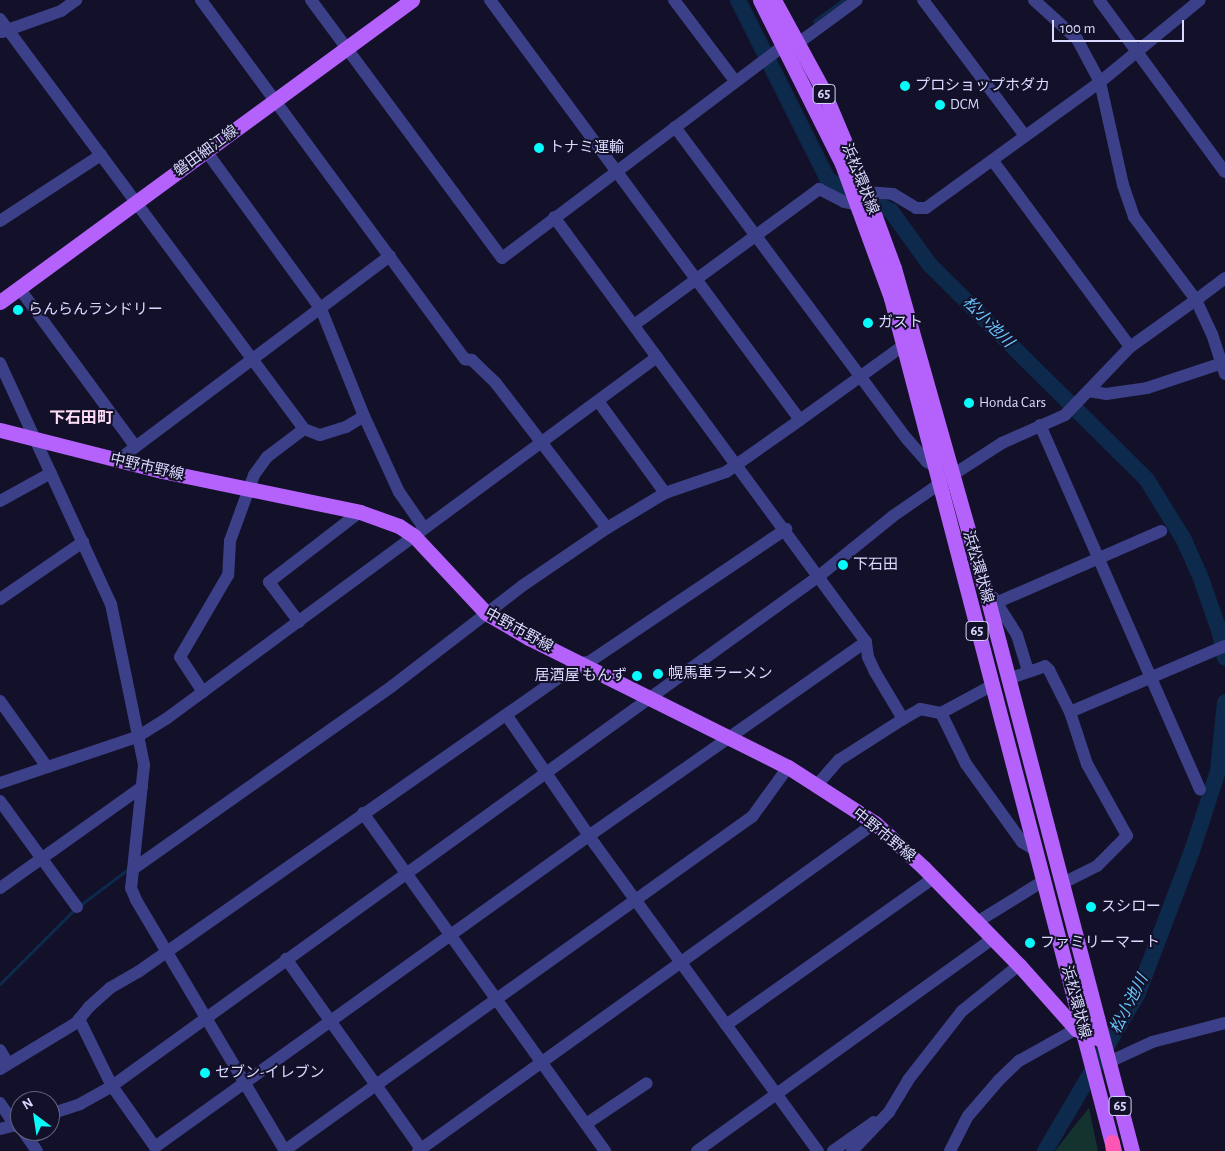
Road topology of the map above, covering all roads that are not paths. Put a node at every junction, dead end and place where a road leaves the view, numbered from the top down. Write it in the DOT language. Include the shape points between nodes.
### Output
graph roads {
  1 [pos="76,0"];
  2 [pos="201,0"];
  3 [pos="310,0"];
  4 [pos="412,0"];
  5 [pos="490,0"];
  6 [pos="674,0"];
  7 [pos="760,0"];
  8 [pos="774,0"];
  9 [pos="857,0"];
  10 [pos="923,0"];
  11 [pos="1034,0"];
  12 [pos="1099,0"];
  13 [pos="1200,0"];
  14 [pos="0,19"];
  15 [pos="4,32"];
  16 [pos="786,47"];
  17 [pos="346,48"];
  18 [pos="1138,52"];
  19 [pos="734,81"];
  20 [pos="1100,82"];
  21 [pos="276,99"];
  22 [pos="675,127"];
  23 [pos="1025,136"];
  24 [pos="206,151"];
  25 [pos="101,155"];
  26 [pos="993,161"];
  27 [pos="617,171"];
  28 [pos="1225,172"];
  29 [pos="862,198"];
  30 [pos="135,202"];
  31 [pos="554,217"];
  32 [pos="0,221"];
  33 [pos="758,236"];
  34 [pos="390,256"];
  35 [pos="1225,278"];
  36 [pos="698,279"];
  37 [pos="19,288"];
  38 [pos="1196,300"];
  39 [pos="0,302"];
  40 [pos="321,309"];
  41 [pos="634,325"];
  42 [pos="904,345"];
  43 [pos="1130,348"];
  44 [pos="657,357"];
  45 [pos="254,361"];
  46 [pos="0,363"];
  47 [pos="1224,366"];
  48 [pos="860,376"];
  49 [pos="1084,395"];
  50 [pos="598,401"];
  51 [pos="364,416"];
  52 [pos="800,420"];
  53 [pos="1040,425"];
  54 [pos="304,429"];
  55 [pos="0,430"];
  56 [pos="35,441"];
  57 [pos="541,441"];
  58 [pos="136,447"];
  59 [pos="118,460"];
  60 [pos="738,465"];
  61 [pos="935,466"];
  62 [pos="51,472"];
  63 [pos="946,480"];
  64 [pos="250,490"];
  65 [pos="665,493"];
  66 [pos="0,501"];
  67 [pos="360,512"];
  68 [pos="607,528"];
  69 [pos="786,529"];
  70 [pos="1161,530"];
  71 [pos="419,532"];
  72 [pos="83,542"];
  73 [pos="1098,558"];
  74 [pos="819,576"];
  75 [pos="985,590"];
  76 [pos="0,599"];
  77 [pos="998,602"];
  78 [pos="486,613"];
  79 [pos="299,622"];
  80 [pos="866,642"];
  81 [pos="1222,648"];
  82 [pos="580,663"];
  83 [pos="1028,671"];
  84 [pos="1151,678"];
  85 [pos="1008,679"];
  86 [pos="993,685"];
  87 [pos="203,692"];
  88 [pos="650,696"];
  89 [pos="0,701"];
  90 [pos="1070,712"];
  91 [pos="940,713"];
  92 [pos="507,716"];
  93 [pos="903,719"];
  94 [pos="730,736"];
  95 [pos="136,737"];
  96 [pos="47,767"];
  97 [pos="788,767"];
  98 [pos="545,772"];
  99 [pos="0,783"];
  100 [pos="817,785"];
  101 [pos="142,787"];
  102 [pos="1200,789"];
  103 [pos="0,800"];
  104 [pos="363,813"];
  105 [pos="875,823"];
  106 [pos="590,835"];
  107 [pos="1037,850"];
  108 [pos="41,859"];
  109 [pos="133,869"];
  110 [pos="407,872"];
  111 [pos="934,878"];
  112 [pos="1045,880"];
  113 [pos="1061,884"];
  114 [pos="0,888"];
  115 [pos="636,900"];
  116 [pos="77,907"];
  117 [pos="977,922"];
  118 [pos="451,936"];
  119 [pos="993,938"];
  120 [pos="165,953"];
  121 [pos="286,959"];
  122 [pos="682,962"];
  123 [pos="1019,965"];
  124 [pos="496,1000"];
  125 [pos="204,1018"];
  126 [pos="79,1020"];
  127 [pos="331,1023"];
  128 [pos="1225,1023"];
  129 [pos="726,1025"];
  130 [pos="1080,1032"];
  131 [pos="1102,1040"];
  132 [pos="0,1050"];
  133 [pos="1108,1061"];
  134 [pos="541,1062"];
  135 [pos="4,1067"];
  136 [pos="648,1083"];
  137 [pos="244,1084"];
  138 [pos="376,1085"];
  139 [pos="112,1086"];
  140 [pos="777,1093"];
  141 [pos="0,1103"];
  142 [pos="60,1111"];
  143 [pos="889,1112"];
  144 [pos="10,1116"];
  145 [pos="586,1124"];
  146 [pos="1113,1148"];
  147 [pos="154,1150"];
  148 [pos="420,1150"];
  149 [pos="285,1151"];
  150 [pos="606,1151"];
  151 [pos="697,1151"];
  152 [pos="818,1151"];
  153 [pos="833,1151"];
  154 [pos="852,1151"];
  155 [pos="950,1151"];
  156 [pos="1132,1151"];
  1 -- 15 [label="street" via="61,11"];
  2 -- 21 [label="street"];
  3 -- 17 [label="street"];
  4 -- 17 [label="main road, 磐田細江線"];
  5 -- 27 [label="street"];
  6 -- 19 [label="street"];
  7 -- 16 [label="main road, 浜松環状線 / 65"];
  8 -- 16 [label="main road, 浜松環状線 / 65"];
  9 -- 16 [label="street"];
  10 -- 23 [label="street"];
  11 -- 20 [label="street" via="1077,39"];
  12 -- 18 [label="street"];
  13 -- 18 [label="street"];
  14 -- 15 [label="street"];
  15 -- 25 [label="street"];
  16 -- 19 [label="street"];
  16 -- 29 [label="main road, 浜松環状線 / 65" via="848,180"];
  16 -- 29 [label="main road, 浜松環状線 / 65" via="822,88"];
  17 -- 21 [label="main road, 磐田細江線"];
  17 -- 31 [label="street" via="502,258"];
  18 -- 20 [label="street"];
  18 -- 28 [label="street"];
  19 -- 22 [label="street"];
  20 -- 23 [label="street"];
  20 -- 38 [label="street" via="1123,185 1134,217"];
  21 -- 24 [label="main road, 磐田細江線"];
  21 -- 34 [label="street"];
  22 -- 27 [label="street"];
  22 -- 33 [label="street"];
  23 -- 26 [label="street"];
  24 -- 30 [label="main road, 磐田細江線"];
  24 -- 40 [label="street"];
  25 -- 30 [label="street"];
  25 -- 32 [label="street"];
  26 -- 29 [label="street" via="926,208 916,208 893,194"];
  26 -- 43 [label="street"];
  27 -- 31 [label="street"];
  27 -- 36 [label="street"];
  29 -- 33 [label="street" via="844,202 819,189"];
  29 -- 42 [label="main road, 浜松環状線 / 65"];
  29 -- 63 [label="main road, 浜松環状線 / 65" via="874,212 894,268"];
  30 -- 37 [label="main road, 磐田細江線"];
  30 -- 45 [label="street"];
  31 -- 41 [label="street"];
  33 -- 36 [label="street"];
  33 -- 48 [label="street"];
  34 -- 40 [label="street"];
  34 -- 57 [label="street" via="465,359 472,360 495,382"];
  35 -- 38 [label="street"];
  36 -- 41 [label="street"];
  36 -- 52 [label="street"];
  37 -- 39 [label="main road, 磐田細江線"];
  37 -- 58 [label="street"];
  38 -- 43 [label="street"];
  38 -- 47 [label="street"];
  40 -- 45 [label="street"];
  40 -- 51 [label="street"];
  41 -- 44 [label="street"];
  42 -- 48 [label="street"];
  42 -- 61 [label="main road, 浜松環状線 / 65"];
  43 -- 49 [label="street"];
  44 -- 50 [label="street"];
  44 -- 60 [label="street"];
  45 -- 54 [label="street"];
  45 -- 58 [label="street"];
  46 -- 56 [label="street"];
  47 -- 49 [label="street" via="1147,388"];
  48 -- 52 [label="street"];
  48 -- 61 [label="street" via="907,439 927,462"];
  49 -- 53 [label="street" via="1065,415"];
  50 -- 57 [label="street"];
  50 -- 65 [label="street"];
  51 -- 54 [label="street" via="346,427 320,435"];
  51 -- 71 [label="street"];
  52 -- 60 [label="street"];
  53 -- 63 [label="street" via="1002,443"];
  53 -- 73 [label="street"];
  54 -- 64 [label="street" via="267,457"];
  55 -- 56 [label="main road, 中野市野線"];
  56 -- 59 [label="main road, 中野市野線"];
  56 -- 62 [label="street"];
  57 -- 68 [label="street"];
  57 -- 71 [label="street"];
  58 -- 59 [label="street"];
  59 -- 64 [label="main road, 中野市野線"];
  60 -- 65 [label="street"];
  60 -- 69 [label="street"];
  61 -- 63 [label="main road, 浜松環状線 / 65"];
  62 -- 66 [label="street"];
  62 -- 72 [label="street"];
  63 -- 74 [label="street" via="893,516"];
  63 -- 75 [label="main road, 浜松環状線 / 65"];
  63 -- 86 [label="main road, 浜松環状線 / 65"];
  64 -- 67 [label="main road, 中野市野線"];
  64 -- 87 [label="street" via="228,548 228,575 180,657"];
  65 -- 68 [label="street"];
  67 -- 71 [label="main road, 中野市野線"];
  67 -- 79 [label="street" via="269,582"];
  68 -- 78 [label="street"];
  69 -- 74 [label="street"];
  69 -- 82 [label="street" via="589,662"];
  70 -- 73 [label="street"];
  71 -- 78 [label="main road, 中野市野線"];
  71 -- 79 [label="street"];
  72 -- 76 [label="street"];
  72 -- 95 [label="street" via="111,604"];
  73 -- 77 [label="street"];
  73 -- 84 [label="street"];
  74 -- 80 [label="street"];
  74 -- 88 [label="street"];
  75 -- 77 [label="street"];
  75 -- 85 [label="main road, 浜松環状線 / 65"];
  77 -- 83 [label="street" via="1017,636"];
  78 -- 82 [label="main road, 中野市野線"];
  78 -- 109 [label="street" via="391,686"];
  79 -- 87 [label="street"];
  80 -- 93 [label="street" via="875,672"];
  80 -- 94 [label="street"];
  81 -- 84 [label="street"];
  82 -- 88 [label="main road, 中野市野線"];
  82 -- 92 [label="street"];
  83 -- 85 [label="street"];
  83 -- 90 [label="street" via="1045,666"];
  84 -- 90 [label="street"];
  84 -- 102 [label="street"];
  85 -- 113 [label="main road, 浜松環状線 / 65"];
  86 -- 91 [label="street"];
  86 -- 107 [label="main road, 浜松環状線 / 65"];
  87 -- 95 [label="street"];
  88 -- 94 [label="main road, 中野市野線"];
  88 -- 98 [label="street"];
  89 -- 96 [label="street"];
  90 -- 113 [label="street" via="1087,764 1127,836 1097,866"];
  91 -- 93 [label="street" via="920,709"];
  91 -- 107 [label="street" via="966,764 1022,842"];
  92 -- 98 [label="street"];
  92 -- 104 [label="street"];
  93 -- 100 [label="street" via="838,760"];
  94 -- 97 [label="main road, 中野市野線"];
  94 -- 106 [label="street"];
  95 -- 96 [label="street"];
  95 -- 101 [label="street" via="144,765"];
  96 -- 99 [label="street"];
  97 -- 100 [label="main road, 中野市野線"];
  97 -- 115 [label="street" via="752,817"];
  98 -- 106 [label="street"];
  98 -- 110 [label="street"];
  100 -- 105 [label="main road, 中野市野線"];
  101 -- 108 [label="street"];
  101 -- 109 [label="street"];
  103 -- 108 [label="street"];
  104 -- 110 [label="street"];
  104 -- 120 [label="street"];
  105 -- 111 [label="main road, 中野市野線"];
  105 -- 122 [label="street"];
  106 -- 115 [label="street"];
  106 -- 118 [label="street"];
  107 -- 112 [label="main road, 浜松環状線 / 65"];
  108 -- 114 [label="street"];
  108 -- 116 [label="street"];
  109 -- 120 [label="street" via="131,888"];
  110 -- 118 [label="street"];
  110 -- 121 [label="street"];
  111 -- 117 [label="main road, 中野市野線"];
  111 -- 129 [label="street"];
  112 -- 117 [label="street"];
  112 -- 130 [label="main road, 浜松環状線 / 65"];
  113 -- 131 [label="main road, 浜松環状線 / 65"];
  115 -- 122 [label="street"];
  115 -- 124 [label="street"];
  117 -- 119 [label="main road, 中野市野線"];
  118 -- 124 [label="street"];
  118 -- 127 [label="street"];
  119 -- 123 [label="main road, 中野市野線"];
  119 -- 140 [label="street"];
  120 -- 125 [label="street"];
  120 -- 126 [label="street" via="110,988"];
  121 -- 125 [label="street"];
  121 -- 127 [label="street"];
  122 -- 129 [label="street"];
  122 -- 134 [label="street"];
  123 -- 130 [label="main road, 中野市野線"];
  123 -- 143 [label="street" via="962,1011 908,1080"];
  124 -- 134 [label="street"];
  124 -- 138 [label="street"];
  125 -- 137 [label="street"];
  125 -- 139 [label="street"];
  126 -- 135 [label="street"];
  126 -- 139 [label="street"];
  127 -- 137 [label="street"];
  127 -- 138 [label="street"];
  128 -- 133 [label="street" via="1152,1042"];
  129 -- 140 [label="street"];
  130 -- 131 [label="main road"];
  130 -- 146 [label="main road, 浜松環状線 / 65" via="1091,1059"];
  130 -- 155 [label="street" via="1019,1061 968,1116"];
  131 -- 133 [label="main road, 浜松環状線 / 65"];
  132 -- 135 [label="street"];
  133 -- 156 [label="main road, 浜松環状線 / 65"];
  134 -- 145 [label="street"];
  134 -- 148 [label="street"];
  136 -- 145 [label="street"];
  137 -- 147 [label="street"];
  137 -- 149 [label="street"];
  138 -- 148 [label="street"];
  138 -- 149 [label="street"];
  139 -- 142 [label="street" via="80,1104"];
  139 -- 147 [label="street"];
  140 -- 151 [label="street"];
  140 -- 152 [label="street"];
  141 -- 144 [label="street"];
  143 -- 153 [label="street"];
  143 -- 154 [label="street"];
  145 -- 150 [label="street"];
}
